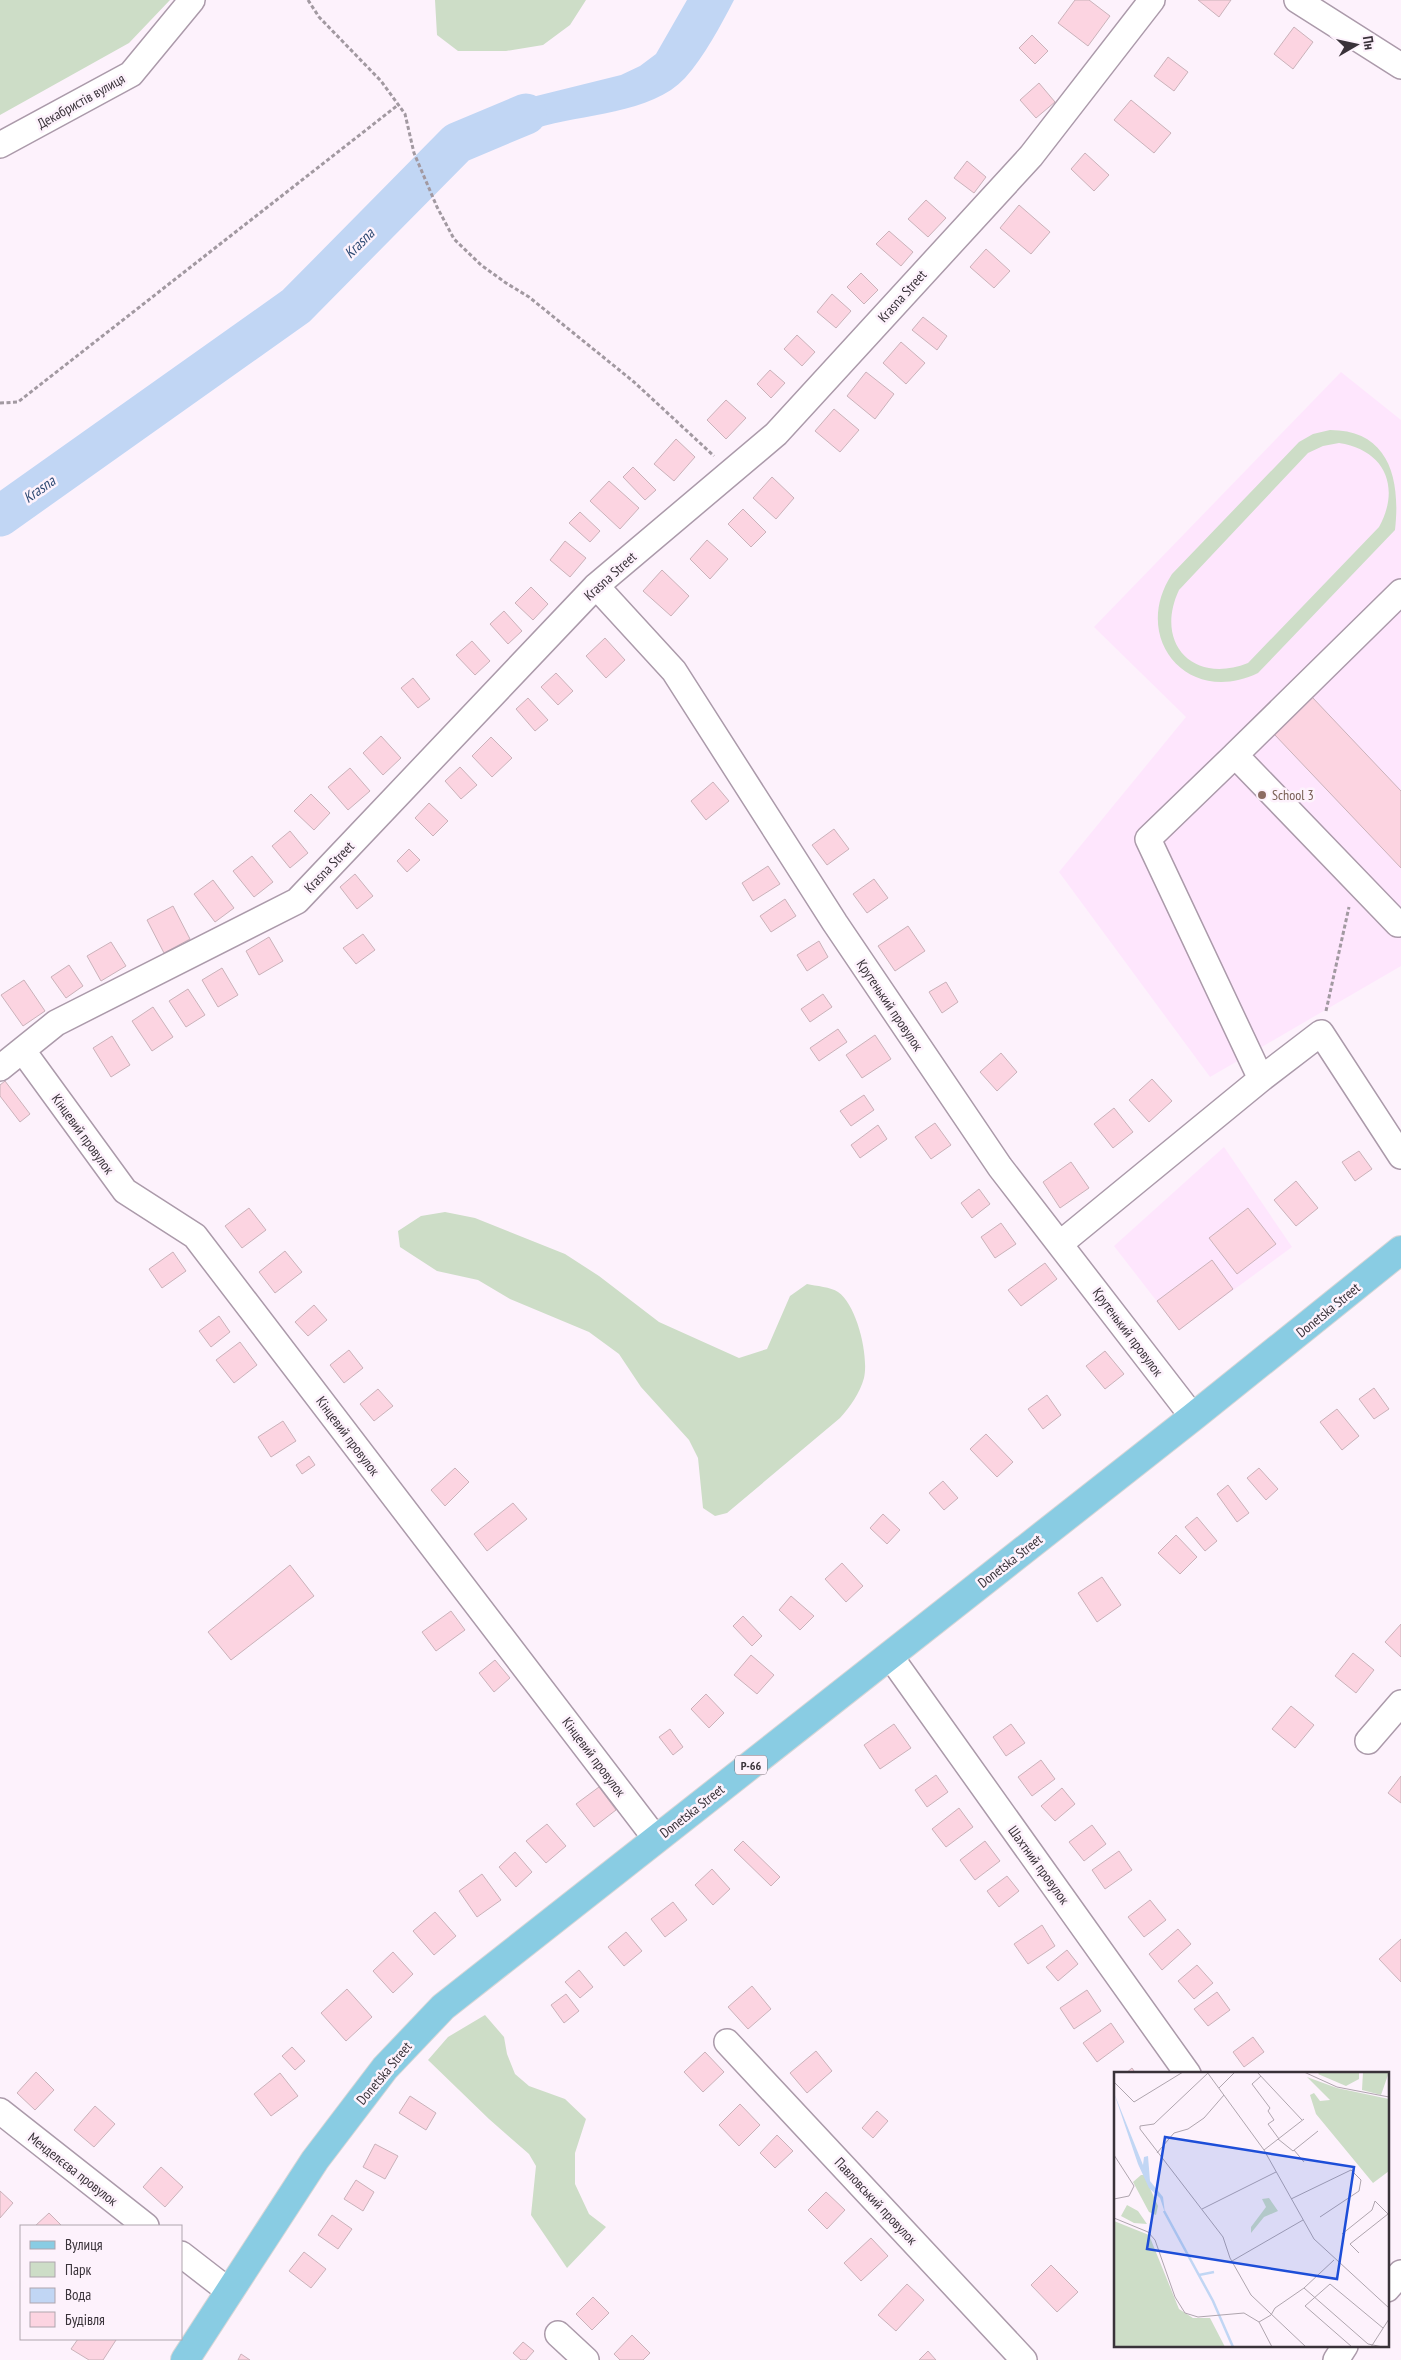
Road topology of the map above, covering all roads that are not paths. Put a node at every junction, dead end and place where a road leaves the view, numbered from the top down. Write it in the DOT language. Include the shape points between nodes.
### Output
graph roads {
  1 [pos="192,0"];
  2 [pos="1152,0"];
  3 [pos="1296,0"];
  4 [pos="1401,66"];
  5 [pos="0,145"];
  6 [pos="596,586"];
  7 [pos="1401,592"];
  8 [pos="1235,755"];
  9 [pos="1398,924"];
  10 [pos="23,1051"];
  11 [pos="0,1068"];
  12 [pos="1261,1079"];
  13 [pos="1401,1156"];
  14 [pos="1060,1243"];
  15 [pos="1401,1250"];
  16 [pos="1193,1417"];
  17 [pos="890,1656"];
  18 [pos="1401,1703"];
  19 [pos="1368,1741"];
  20 [pos="656,1839"];
  21 [pos="727,2042"];
  22 [pos="1187,2072"];
  23 [pos="0,2111"];
  24 [pos="145,2225"];
  25 [pos="182,2255"];
  26 [pos="1401,2273"];
  27 [pos="1388,2288"];
  28 [pos="230,2292"];
  29 [pos="558,2334"];
  30 [pos="1344,2348"];
  31 [pos="185,2360"];
  32 [pos="586,2360"];
  33 [pos="1024,2360"];
  34 [pos="1336,2360"];
  1 -- 5 [label="street, Декабристів вулиця" via="131,74"];
  2 -- 6 [label="street, Krasna Street" via="1031,156 776,434"];
  3 -- 4 [label="street"];
  6 -- 10 [label="street, Krasna Street" via="297,901 56,1023"];
  6 -- 14 [label="street, Крутенький провулок" via="674,671 834,923 1000,1167"];
  7 -- 8 [label="street"];
  8 -- 9 [label="street"];
  8 -- 12 [label="street" via="1148,839"];
  10 -- 11 [label="street, Krasna Street"];
  10 -- 20 [label="street, Кінцевий провулок" via="125,1191 195,1236"];
  12 -- 13 [label="street" via="1321,1033"];
  12 -- 14 [label="street"];
  14 -- 16 [label="street, Крутенький провулок"];
  15 -- 16 [label="main road, Donetska Street / Р-66"];
  16 -- 17 [label="main road, Donetska Street / Р-66"];
  17 -- 20 [label="main road, Donetska Street / Р-66"];
  17 -- 22 [label="street, Шахтний провулок"];
  18 -- 19 [label="street"];
  20 -- 28 [label="main road, Donetska Street / Р-66" via="443,2007 385,2068 315,2160"];
  21 -- 33 [label="street, Павловський провулок"];
  23 -- 24 [label="street, Менделєєва провулок"];
  25 -- 28 [label="street"];
  26 -- 27 [label="street"];
  28 -- 31 [label="main road, Donetska Street / Р-66"];
  29 -- 32 [label="street"];
  30 -- 34 [label="street"];
}
